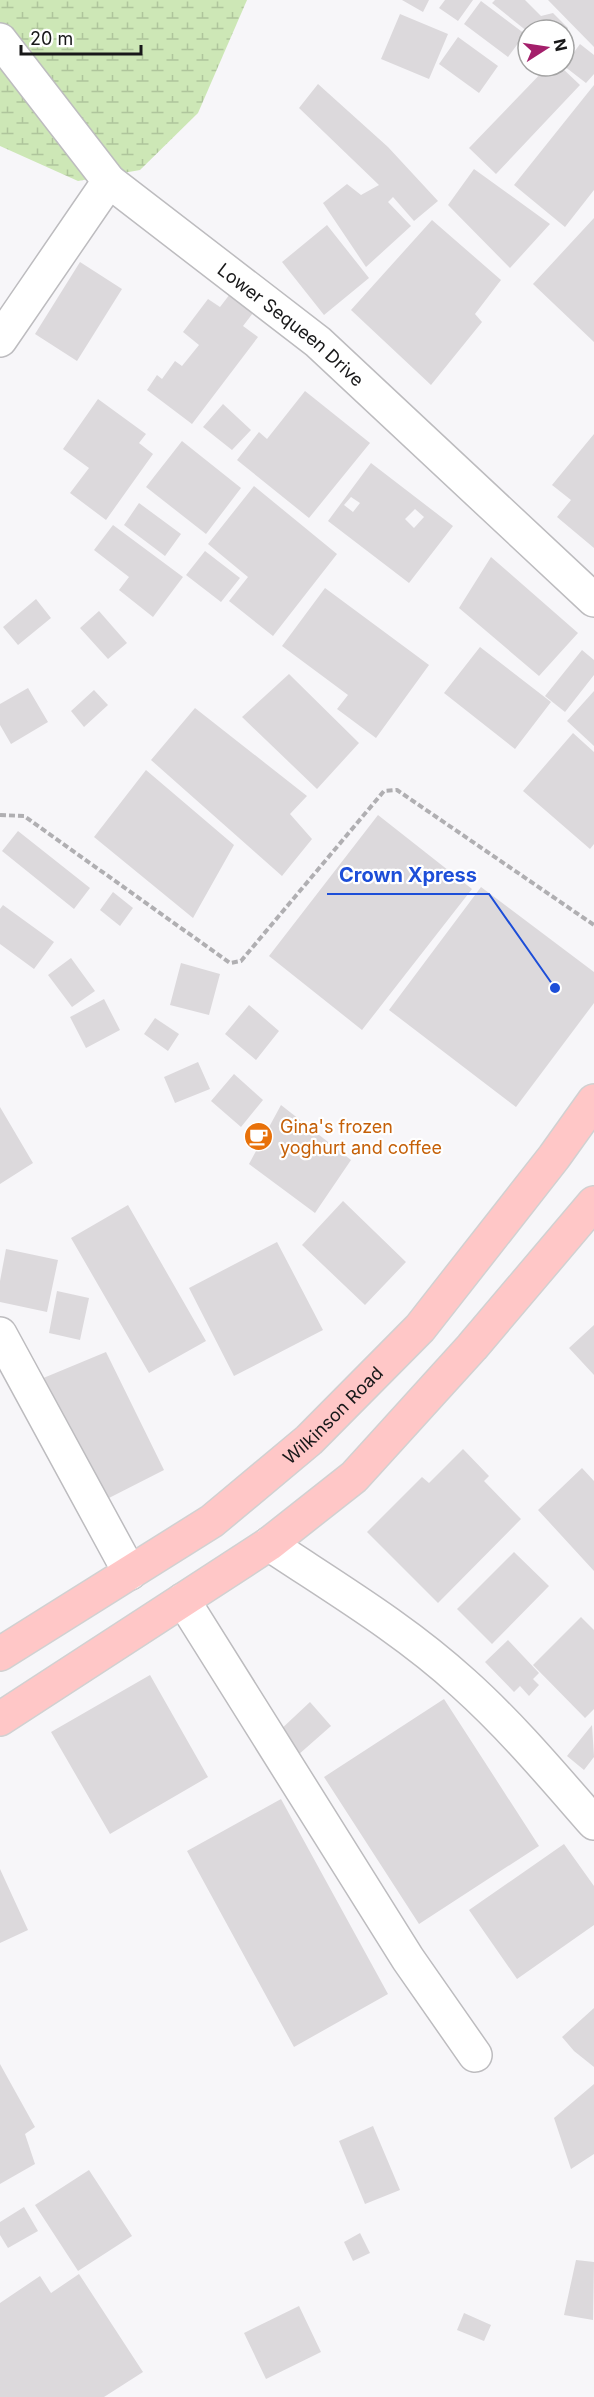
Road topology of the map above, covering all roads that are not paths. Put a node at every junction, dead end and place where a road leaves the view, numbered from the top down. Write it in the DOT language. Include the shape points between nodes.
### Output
graph roads {
  1 [pos="0,40"];
  2 [pos="110,181"];
  3 [pos="0,340"];
  4 [pos="594,600"];
  5 [pos="594,1101"];
  6 [pos="594,1203"];
  7 [pos="0,1334"];
  8 [pos="269,1544"];
  9 [pos="130,1574"];
  10 [pos="183,1600"];
  11 [pos="0,1654"];
  12 [pos="0,1719"];
  13 [pos="594,1823"];
  14 [pos="475,2055"];
  1 -- 2 [label="street, Lower Sequeen Drive"];
  2 -- 3 [label="street"];
  2 -- 4 [label="street, Lower Sequeen Drive" via="318,342"];
  5 -- 9 [label="main road, Wilkinson Road" via="420,1328 309,1440 212,1521"];
  6 -- 8 [label="main road" via="472,1347 354,1477"];
  7 -- 9 [label="street"];
  8 -- 10 [label="main road"];
  8 -- 13 [label="street" via="407,1636 463,1683 532,1751"];
  9 -- 11 [label="main road, Wilkinson Road"];
  10 -- 12 [label="main road"];
  10 -- 14 [label="street" via="408,1959"];
}
